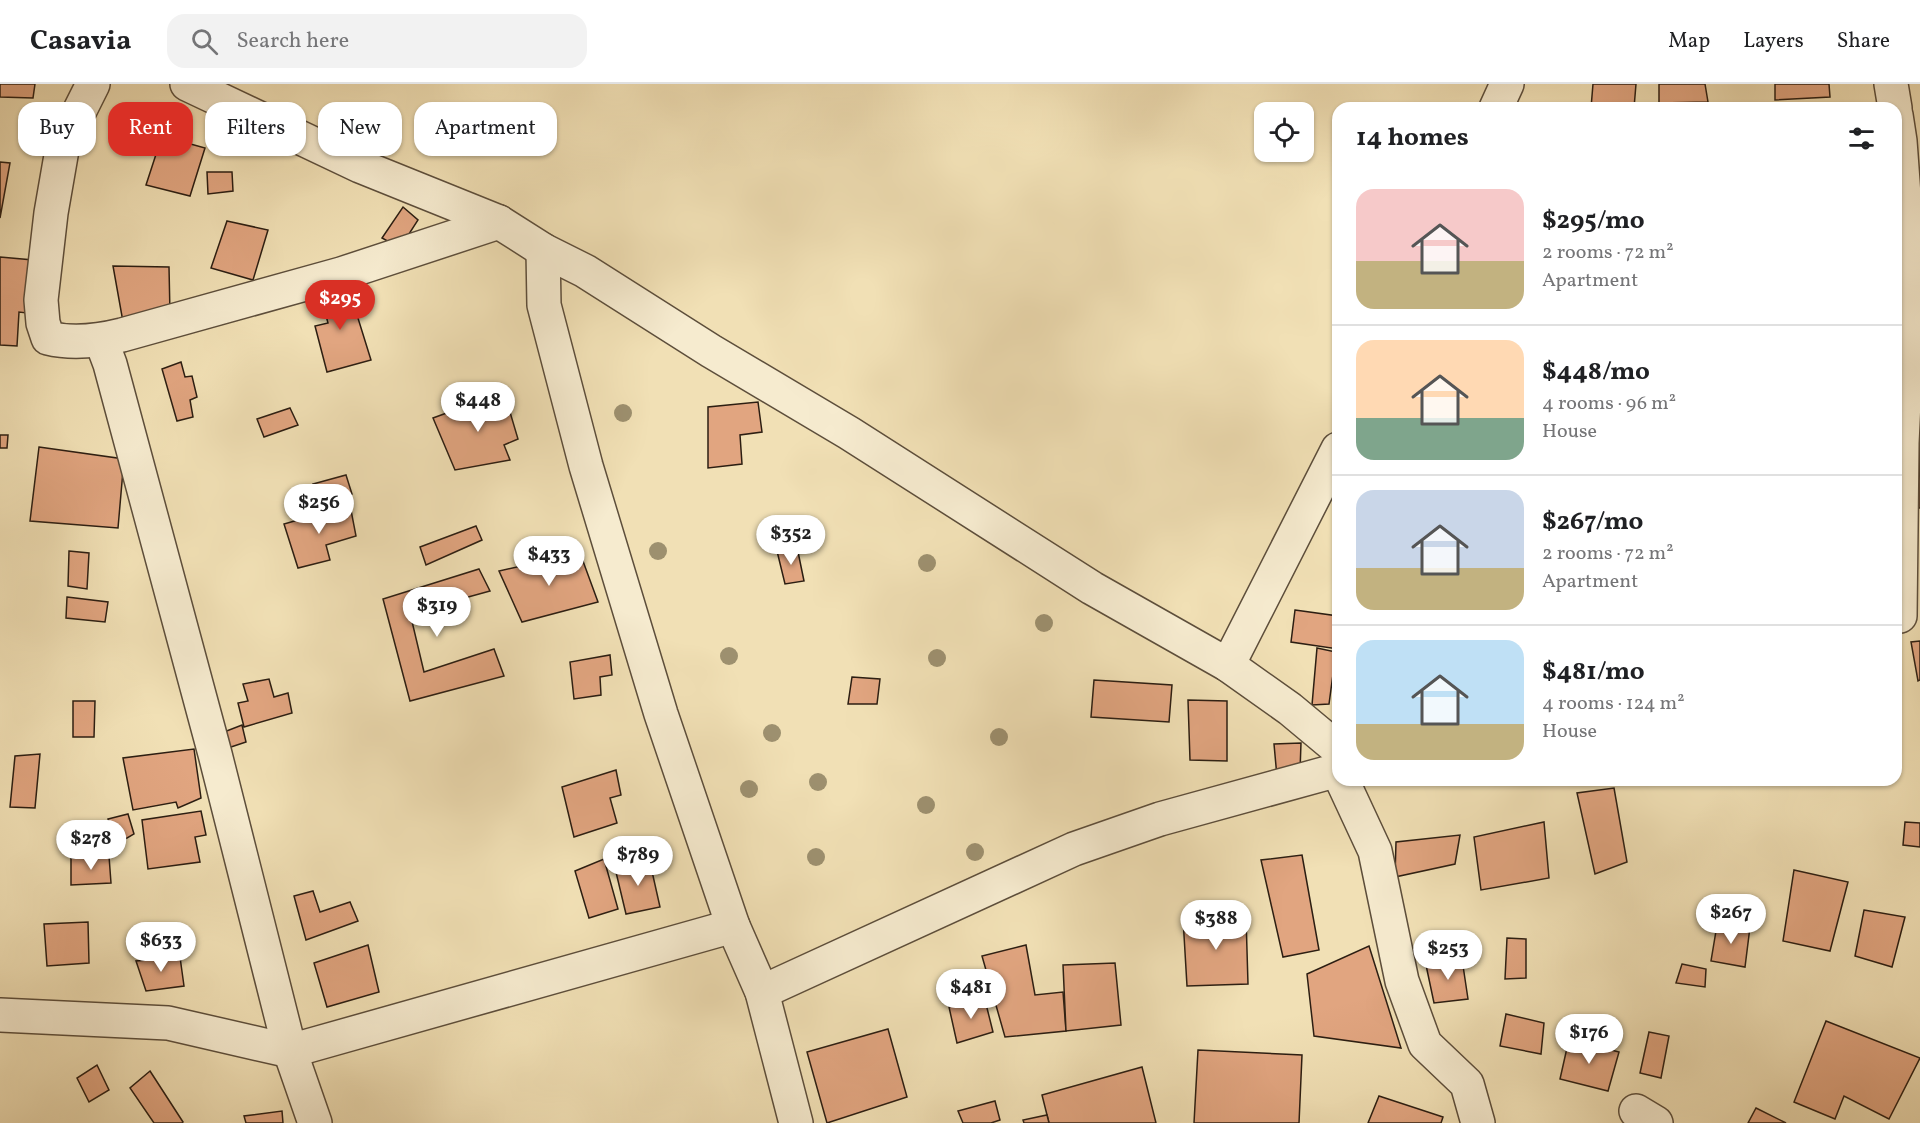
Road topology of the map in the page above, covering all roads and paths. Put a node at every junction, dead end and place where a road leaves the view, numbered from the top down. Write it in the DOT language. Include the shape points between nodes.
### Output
graph roads {
  1 [pos="93,84"];
  2 [pos="187,84"];
  3 [pos="1507,84"];
  4 [pos="1891,84"];
  5 [pos="1499,102"];
  6 [pos="1894,102"];
  7 [pos="1902,168"];
  8 [pos="499,222"];
  9 [pos="543,250"];
  10 [pos="101,340"];
  11 [pos="1902,442"];
  12 [pos="1902,442"];
  13 [pos="1332,461"];
  14 [pos="1905,614"];
  15 [pos="1228,665"];
  16 [pos="1332,744"];
  17 [pos="1332,772"];
  18 [pos="1345,786"];
  19 [pos="733,926"];
  20 [pos="762,992"];
  21 [pos="0,1015"];
  22 [pos="290,1052"];
  23 [pos="315,1123"];
  24 [pos="796,1123"];
  25 [pos="1478,1123"];
  1 -- 10 [label="street" via="63,144 41,300 48,338"];
  2 -- 8 [label="street" via="360,166"];
  3 -- 5 [label="street"];
  4 -- 6 [label="street"];
  7 -- 12 [label="street" via="1910,277"];
  8 -- 9 [label="street"];
  8 -- 10 [label="street" via="341,274"];
  9 -- 15 [label="street" via="585,271 849,433 1092,588"];
  9 -- 19 [label="street" via="544,305 586,466 661,714"];
  10 -- 22 [label="street" via="212,742"];
  11 -- 14 [label="street"];
  13 -- 15 [label="street"];
  15 -- 16 [label="street"];
  17 -- 20 [label="street" via="1160,819 1074,849"];
  18 -- 25 [label="street" via="1375,851 1402,981 1425,1044 1467,1084"];
  19 -- 20 [label="street"];
  19 -- 22 [label="street"];
  20 -- 24 [label="street"];
  21 -- 22 [label="street" via="168,1023"];
  22 -- 23 [label="street"];
}
